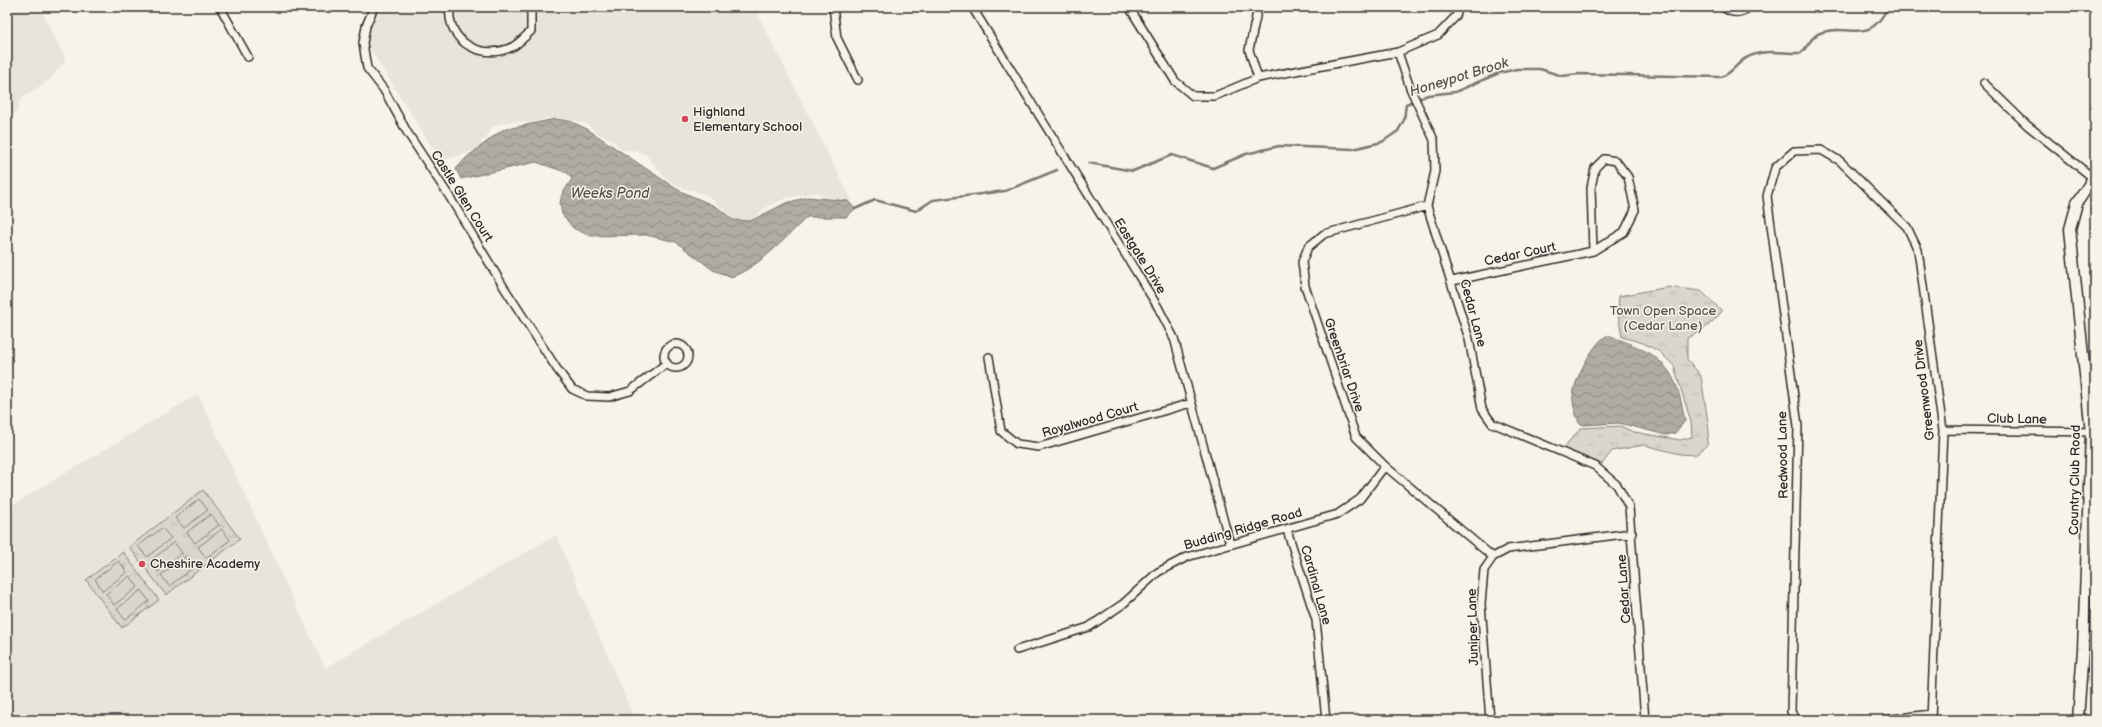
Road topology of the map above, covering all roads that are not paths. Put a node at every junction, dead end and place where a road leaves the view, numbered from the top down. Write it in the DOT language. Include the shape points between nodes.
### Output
graph roads {
  1 [pos="220,7"];
  2 [pos="374,7"];
  3 [pos="450,7"];
  4 [pos="528,7"];
  5 [pos="833,7"];
  6 [pos="972,7"];
  7 [pos="1129,7"];
  8 [pos="1258,7"];
  9 [pos="1459,7"];
  10 [pos="1723,7"];
  11 [pos="1749,7"];
  12 [pos="1398,52"];
  13 [pos="248,57"];
  14 [pos="1258,78"];
  15 [pos="858,80"];
  16 [pos="1984,83"];
  17 [pos="1794,151"];
  18 [pos="2093,176"];
  19 [pos="1427,206"];
  20 [pos="1593,251"];
  21 [pos="1452,281"];
  22 [pos="989,357"];
  23 [pos="667,363"];
  24 [pos="1191,403"];
  25 [pos="1943,430"];
  26 [pos="2093,432"];
  27 [pos="1385,466"];
  28 [pos="1287,530"];
  29 [pos="1632,533"];
  30 [pos="1230,544"];
  31 [pos="1494,557"];
  32 [pos="1017,650"];
  33 [pos="1931,717"];
  34 [pos="1326,720"];
  35 [pos="1490,720"];
  36 [pos="1645,720"];
  37 [pos="1797,720"];
  38 [pos="1885,720"];
  39 [pos="2078,720"];
  1 -- 13 [label="street"];
  2 -- 23 [label="street, Castle Glen Court" via="366,26 363,43 367,68 384,90 407,132 505,289 572,389 587,396 609,397 630,390"];
  3 -- 4 [label="street" via="449,16 453,31 463,43 492,52 514,46 531,31 531,13"];
  5 -- 15 [label="street" via="837,38"];
  6 -- 24 [label="street, Eastgate Drive" via="1158,307 1174,338"];
  7 -- 14 [label="street" via="1174,81 1193,96 1215,96"];
  8 -- 14 [label="street" via="1249,50"];
  9 -- 12 [label="street" via="1456,16 1438,35"];
  10 -- 11 [label="street" via="1734,13"];
  12 -- 14 [label="street"];
  12 -- 19 [label="street" via="1410,88 1434,140 1435,170"];
  16 -- 18 [label="street" via="2027,125"];
  17 -- 25 [label="street, Greenwood Drive" via="1821,150 1840,161 1907,227 1918,250"];
  17 -- 37 [label="street, Redwood Lane" via="1775,168 1767,196 1798,426 1791,712"];
  18 -- 26 [label="street, Country Club Road" via="2077,203 2070,229"];
  19 -- 21 [label="street, Cedar Lane"];
  19 -- 27 [label="street, Greenbriar Drive" via="1324,234 1308,247 1302,262 1305,286 1356,437"];
  20 -- 20 [label="street, Cedar Court" via="1624,232 1635,210 1628,177 1616,161 1604,159 1595,168 1592,188"];
  20 -- 21 [label="street, Cedar Court"];
  21 -- 29 [label="street, Cedar Lane" via="1469,339 1482,409 1492,423 1595,466 1617,485 1629,507"];
  22 -- 24 [label="street, Royalwood Court" via="1001,431 1017,444 1039,447"];
  24 -- 30 [label="street, Eastgate Drive"];
  25 -- 26 [label="street, Club Lane"];
  25 -- 33 [label="street, Greenwood Drive"];
  26 -- 39 [label="street, Country Club Road"];
  27 -- 28 [label="street, Budding Ridge Road" via="1360,499 1338,514"];
  27 -- 31 [label="street, Greenbriar Drive"];
  28 -- 30 [label="street, Budding Ridge Road"];
  28 -- 34 [label="street, Cardinal Lane" via="1316,620"];
  29 -- 31 [label="street" via="1508,549"];
  29 -- 36 [label="street, Cedar Lane"];
  30 -- 32 [label="street, Budding Ridge Road" via="1187,558 1158,572 1123,604 1089,628"];
  31 -- 35 [label="street, Juniper Lane" via="1484,570 1481,604"];
  33 -- 38 [label="street"];
}
